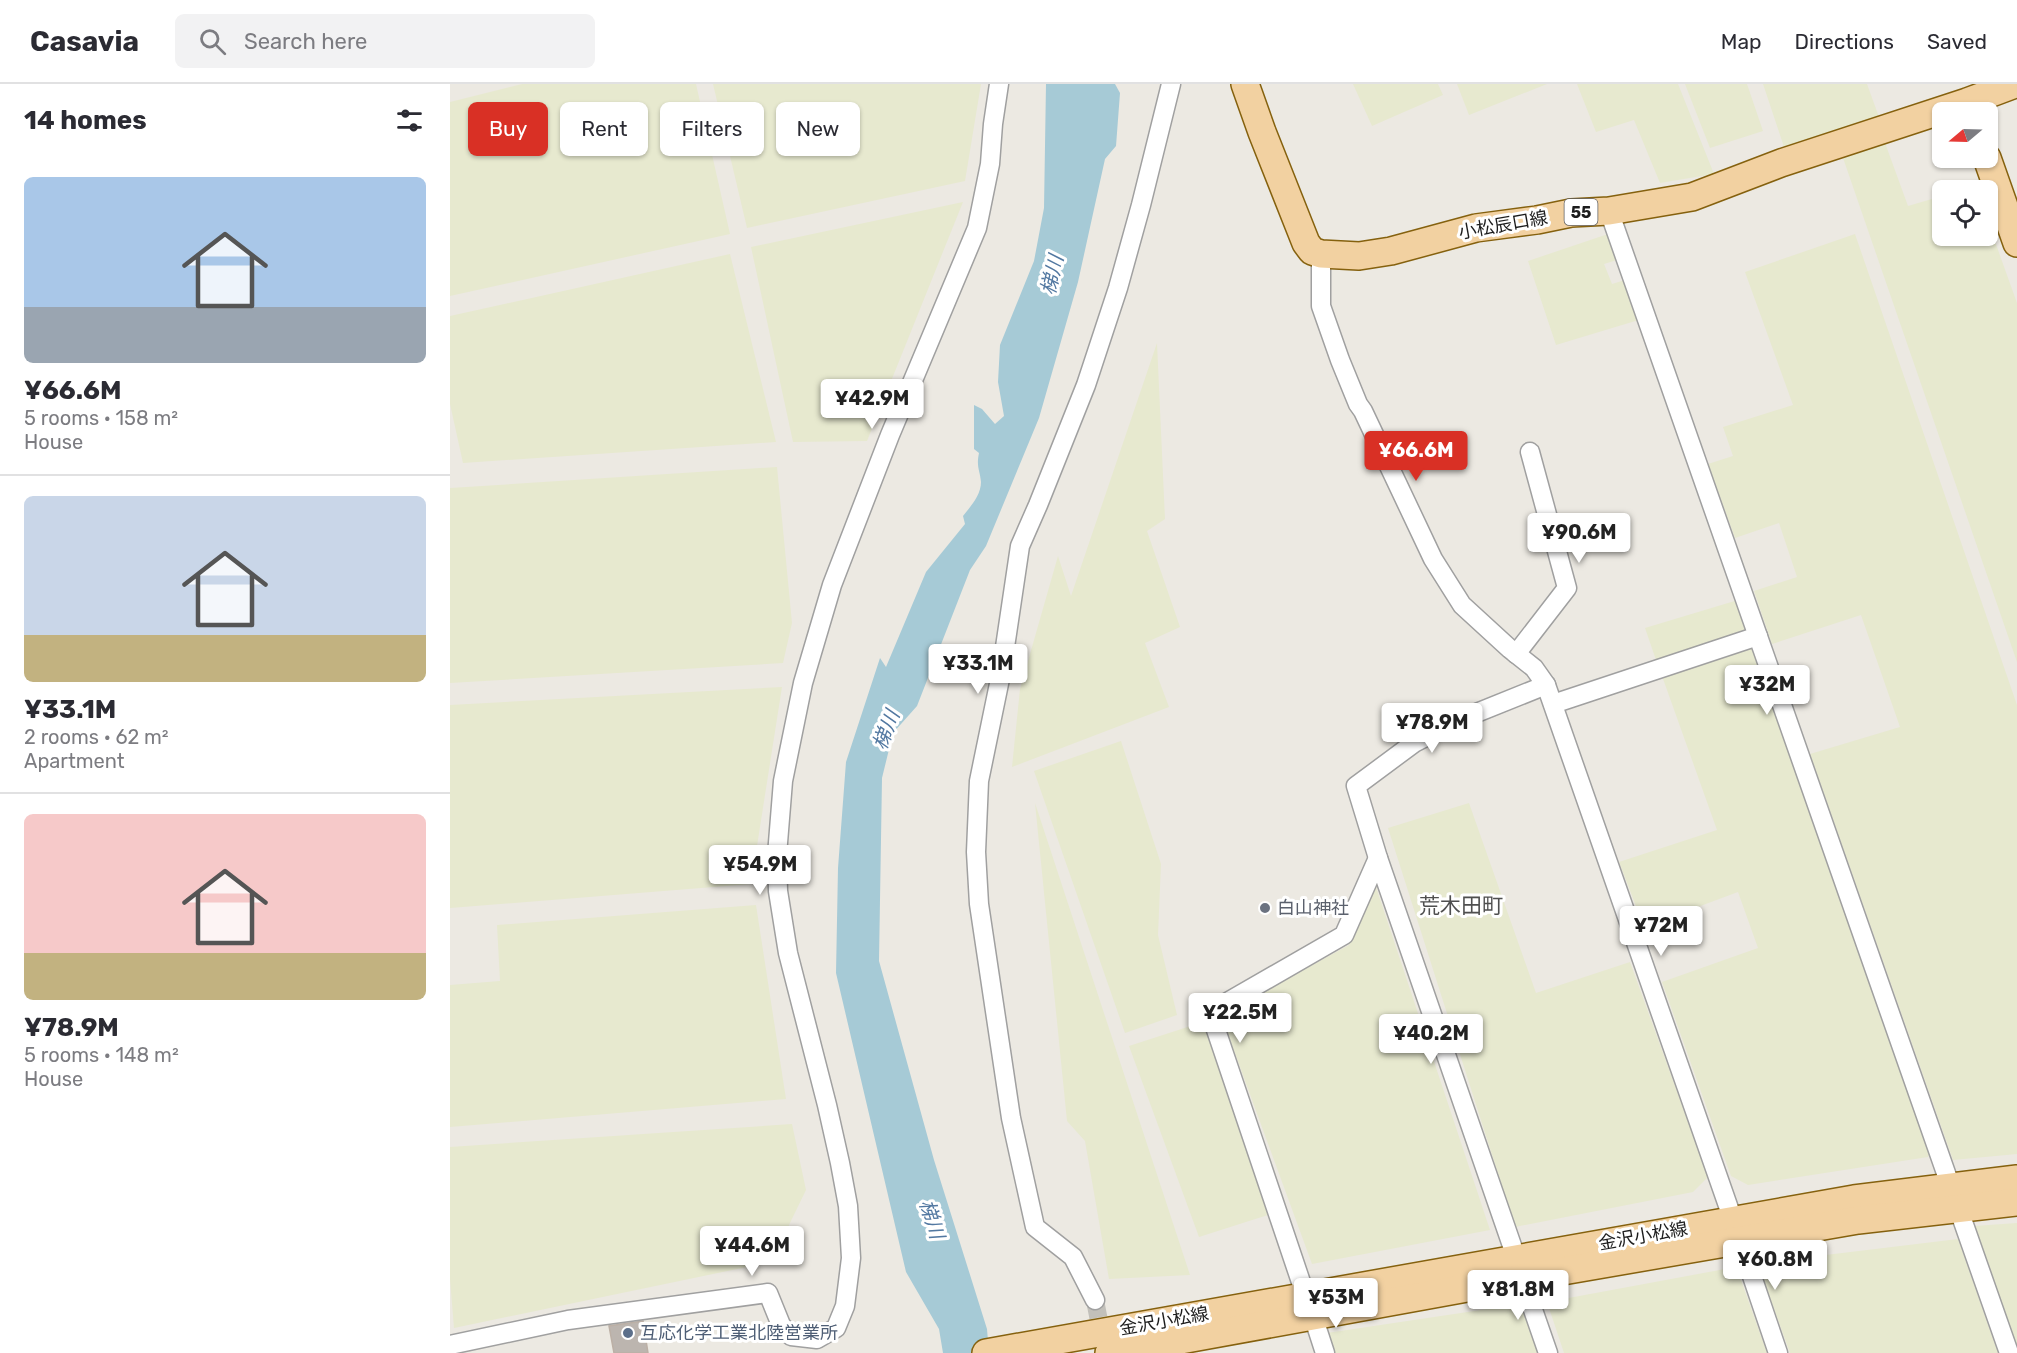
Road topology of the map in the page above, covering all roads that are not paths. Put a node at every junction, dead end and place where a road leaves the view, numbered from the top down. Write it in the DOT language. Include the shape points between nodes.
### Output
graph roads {
  1 [pos="999,84"];
  2 [pos="1171,84"];
  3 [pos="1245,84"];
  4 [pos="2014,84"];
  5 [pos="1966,99"];
  6 [pos="1991,168"];
  7 [pos="1610,211"];
  8 [pos="2017,243"];
  9 [pos="1321,254"];
  10 [pos="1530,452"];
  11 [pos="1758,636"];
  12 [pos="1516,654"];
  13 [pos="1546,685"];
  14 [pos="1553,704"];
  15 [pos="1378,858"];
  16 [pos="2017,1179"];
  17 [pos="1955,1197"];
  18 [pos="2017,1202"];
  19 [pos="1736,1230"];
  20 [pos="1519,1269"];
  21 [pos="1095,1300"];
  22 [pos="1310,1306"];
  23 [pos="1123,1343"];
  24 [pos="450,1345"];
  25 [pos="986,1353"];
  26 [pos="1325,1353"];
  27 [pos="1548,1353"];
  28 [pos="1778,1353"];
  29 [pos="2009,1353"];
  1 -- 24 [label="street" via="990,164 977,228 832,585 803,683 783,781 778,891 788,953 848,1206 851,1258 845,1306 836,1328 817,1339 791,1336 781,1324 768,1293 568,1320"];
  2 -- 21 [label="street" via="1141,205 1086,386 1020,546 979,781 979,904 1011,1118 1035,1227 1073,1257"];
  3 -- 9 [label="main road" via="1306,243"];
  4 -- 5 [label="main road, 小松辰口線 / 55"];
  5 -- 7 [label="main road, 小松辰口線 / 55" via="1692,196"];
  6 -- 8 [label="main road"];
  7 -- 9 [label="main road, 小松辰口線 / 55" via="1570,213 1476,228 1377,254"];
  7 -- 11 [label="street"];
  9 -- 12 [label="street" via="1321,306 1340,360 1433,559 1462,605"];
  10 -- 12 [label="street" via="1567,588"];
  11 -- 14 [label="street"];
  11 -- 17 [label="street"];
  12 -- 13 [label="street" via="1534,668"];
  13 -- 14 [label="street"];
  13 -- 15 [label="street" via="1414,743 1356,786"];
  14 -- 19 [label="street"];
  15 -- 20 [label="street"];
  15 -- 22 [label="street" via="1344,935 1210,1012"];
  16 -- 17 [label="main road, 金沢小松線"];
  17 -- 18 [label="main road, 金沢小松線"];
  17 -- 19 [label="main road, 金沢小松線" via="1858,1220"];
  17 -- 29 [label="street"];
  19 -- 20 [label="main road, 金沢小松線"];
  19 -- 28 [label="street"];
  20 -- 22 [label="main road, 金沢小松線"];
  20 -- 27 [label="street"];
  22 -- 23 [label="main road, 金沢小松線"];
  22 -- 26 [label="street"];
  23 -- 25 [label="main road, 金沢小松線" via="1067,1337"];
}
